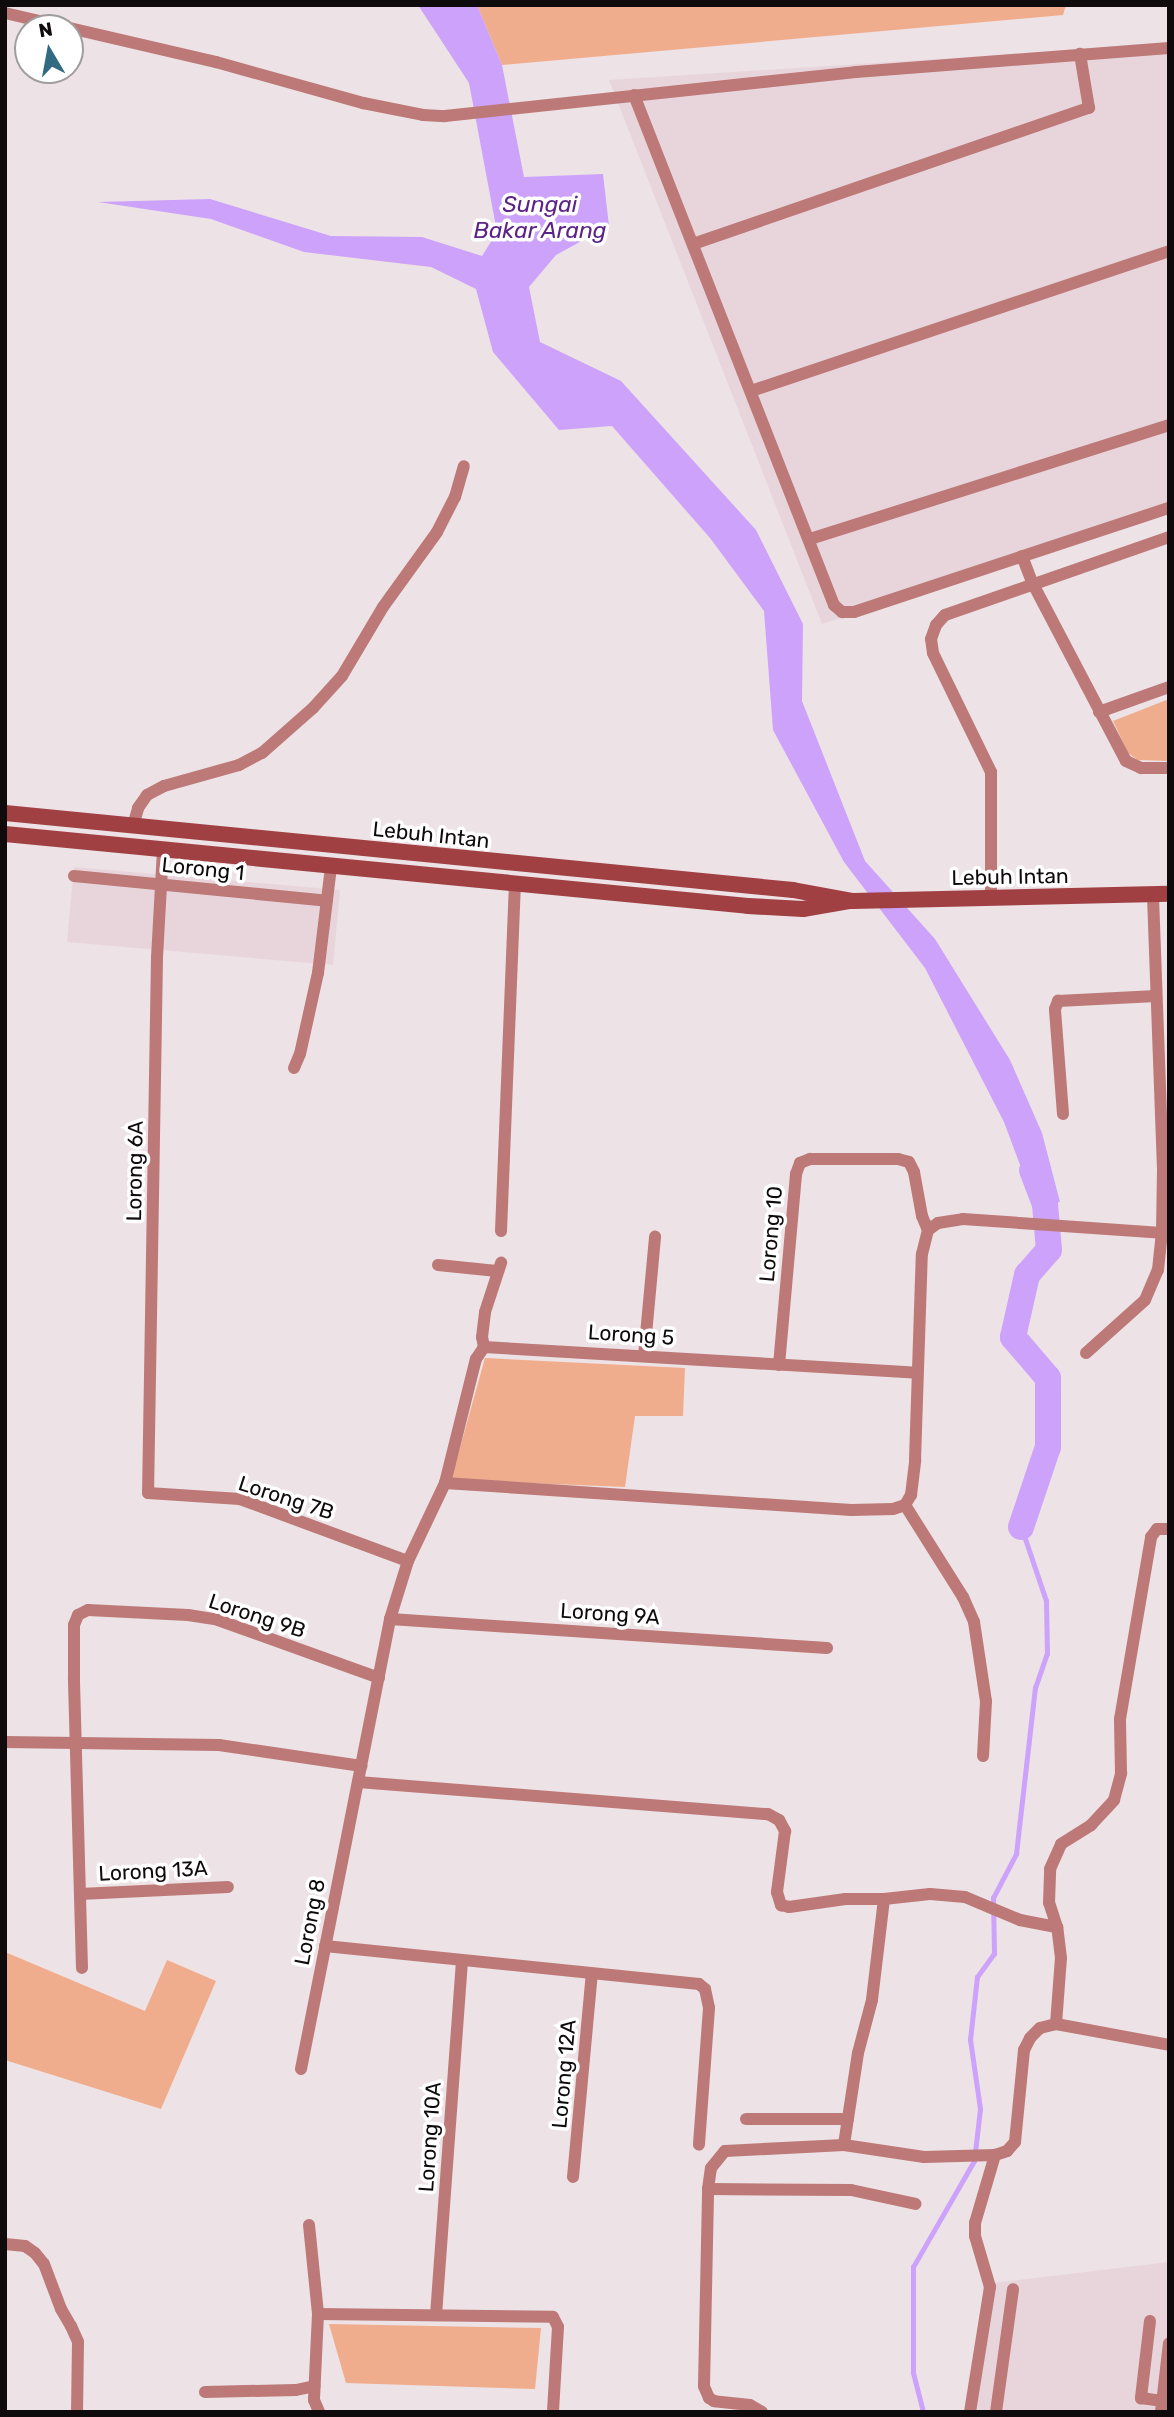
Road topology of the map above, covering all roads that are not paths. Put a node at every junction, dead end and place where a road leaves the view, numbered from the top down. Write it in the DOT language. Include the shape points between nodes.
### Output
graph roads {
  1 [pos="5,12"];
  2 [pos="1169,48"];
  3 [pos="1080,54"];
  4 [pos="634,95"];
  5 [pos="693,244"];
  6 [pos="1169,251"];
  7 [pos="751,391"];
  8 [pos="1169,425"];
  9 [pos="464,466"];
  10 [pos="1169,508"];
  11 [pos="1169,537"];
  12 [pos="810,539"];
  13 [pos="1022,556"];
  14 [pos="1032,582"];
  15 [pos="1169,687"];
  16 [pos="1100,712"];
  17 [pos="1169,768"];
  18 [pos="5,813"];
  19 [pos="132,826"];
  20 [pos="5,834"];
  21 [pos="163,849"];
  22 [pos="331,867"];
  23 [pos="74,876"];
  24 [pos="159,884"];
  25 [pos="515,886"];
  26 [pos="1161,894"];
  27 [pos="991,899"];
  28 [pos="327,901"];
  29 [pos="859,901"];
  30 [pos="1156,996"];
  31 [pos="1163,1012"];
  32 [pos="294,1068"];
  33 [pos="1063,1114"];
  34 [pos="1165,1117"];
  35 [pos="928,1230"];
  36 [pos="501,1231"];
  37 [pos="1166,1233"];
  38 [pos="655,1237"];
  39 [pos="438,1265"];
  40 [pos="484,1347"];
  41 [pos="1086,1353"];
  42 [pos="644,1356"];
  43 [pos="779,1365"];
  44 [pos="917,1373"];
  45 [pos="445,1483"];
  46 [pos="148,1493"];
  47 [pos="905,1505"];
  48 [pos="1169,1530"];
  49 [pos="408,1561"];
  50 [pos="390,1619"];
  51 [pos="827,1648"];
  52 [pos="379,1678"];
  53 [pos="5,1742"];
  54 [pos="75,1744"];
  55 [pos="983,1756"];
  56 [pos="361,1766"];
  57 [pos="358,1782"];
  58 [pos="228,1886"];
  59 [pos="79,1894"];
  60 [pos="884,1899"];
  61 [pos="1057,1927"];
  62 [pos="325,1947"];
  63 [pos="462,1962"];
  64 [pos="82,1968"];
  65 [pos="592,1974"];
  66 [pos="1056,2024"];
  67 [pos="1169,2045"];
  68 [pos="300,2069"];
  69 [pos="746,2119"];
  70 [pos="848,2119"];
  71 [pos="699,2145"];
  72 [pos="844,2146"];
  73 [pos="989,2156"];
  74 [pos="573,2178"];
  75 [pos="708,2189"];
  76 [pos="916,2204"];
  77 [pos="309,2225"];
  78 [pos="5,2244"];
  79 [pos="1013,2289"];
  80 [pos="317,2314"];
  81 [pos="436,2315"];
  82 [pos="1150,2321"];
  83 [pos="1169,2343"];
  84 [pos="314,2386"];
  85 [pos="205,2392"];
  86 [pos="1141,2398"];
  87 [pos="1164,2405"];
  88 [pos="316,2410"];
  89 [pos="77,2412"];
  90 [pos="553,2412"];
  91 [pos="762,2412"];
  92 [pos="970,2412"];
  93 [pos="996,2412"];
  94 [pos="1139,2412"];
  1 -- 4 [label="street" via="423,115 470,115"];
  2 -- 3 [label="street"];
  3 -- 4 [label="street"];
  3 -- 5 [label="street" via="1089,108"];
  4 -- 5 [label="street"];
  5 -- 7 [label="street"];
  6 -- 7 [label="street"];
  7 -- 12 [label="street"];
  8 -- 12 [label="street"];
  9 -- 19 [label="street" via="455,498 437,532 383,607 342,676 313,708 262,753 147,795"];
  10 -- 13 [label="street"];
  11 -- 14 [label="street"];
  12 -- 13 [label="street" via="834,605 842,612 854,612"];
  13 -- 14 [label="street"];
  14 -- 16 [label="street"];
  14 -- 27 [label="street" via="945,615 931,639 933,653 992,772"];
  15 -- 16 [label="street"];
  16 -- 17 [label="street" via="1126,761 1141,768"];
  18 -- 19 [label="main road, Lebuh Intan"];
  19 -- 29 [label="main road, Lebuh Intan" via="793,890"];
  20 -- 21 [label="main road, Lebuh Intan"];
  21 -- 22 [label="main road, Lebuh Intan"];
  21 -- 24 [label="street, Lorong 6A"];
  22 -- 25 [label="main road, Lebuh Intan"];
  22 -- 28 [label="street"];
  23 -- 24 [label="street, Lorong 1"];
  24 -- 28 [label="street, Lorong 1"];
  24 -- 46 [label="street, Lorong 6A"];
  25 -- 29 [label="main road, Lebuh Intan" via="803,909"];
  25 -- 36 [label="street"];
  26 -- 27 [label="main road, Lebuh Intan"];
  26 -- 30 [label="street"];
  27 -- 29 [label="main road, Lebuh Intan"];
  28 -- 32 [label="street" via="318,973"];
  30 -- 31 [label="street"];
  30 -- 33 [label="street" via="1058,1002"];
  31 -- 34 [label="street"];
  34 -- 37 [label="street"];
  35 -- 37 [label="street" via="938,1223 963,1219"];
  35 -- 43 [label="street, Lorong 10" via="909,1162 810,1159 800,1163"];
  35 -- 44 [label="street" via="922,1254"];
  37 -- 41 [label="street" via="1146,1300"];
  38 -- 42 [label="street"];
  39 -- 40 [label="street" via="499,1267 485,1312"];
  40 -- 42 [label="street, Lorong 5"];
  40 -- 45 [label="street" via="476,1359"];
  42 -- 43 [label="street, Lorong 5"];
  43 -- 44 [label="street, Lorong 5"];
  44 -- 47 [label="street" via="915,1460 911,1495"];
  45 -- 47 [label="street" via="851,1510"];
  45 -- 49 [label="street, Lorong 8"];
  46 -- 49 [label="street, Lorong 7B" via="240,1499"];
  47 -- 55 [label="street" via="974,1622 986,1702"];
  48 -- 61 [label="street" via="1157,1529 1151,1537 1121,1707 1121,1773 1114,1800 1091,1825 1061,1844 1050,1869 1049,1903"];
  49 -- 50 [label="street, Lorong 8"];
  50 -- 51 [label="street, Lorong 9A"];
  50 -- 52 [label="street, Lorong 8"];
  52 -- 54 [label="street, Lorong 9B" via="218,1620 88,1610 78,1615 74,1625"];
  52 -- 56 [label="street, Lorong 8"];
  53 -- 54 [label="street"];
  54 -- 56 [label="street" via="219,1745"];
  54 -- 59 [label="street"];
  56 -- 57 [label="street, Lorong 8"];
  57 -- 60 [label="street" via="768,1814 779,1820 785,1831 777,1892 781,1905"];
  57 -- 62 [label="street, Lorong 8"];
  58 -- 59 [label="street, Lorong 13A"];
  59 -- 64 [label="street"];
  60 -- 61 [label="street" via="930,1894 965,1897 1020,1920"];
  60 -- 70 [label="street" via="872,2000"];
  61 -- 66 [label="street" via="1061,1958"];
  62 -- 63 [label="street"];
  62 -- 68 [label="street, Lorong 8"];
  63 -- 65 [label="street"];
  63 -- 81 [label="street, Lorong 10A"];
  65 -- 71 [label="street" via="689,1981 705,1989 709,2008"];
  65 -- 74 [label="street, Lorong 12A"];
  66 -- 67 [label="street"];
  66 -- 73 [label="street" via="1040,2028 1030,2038 1024,2050 1015,2142 1007,2151"];
  69 -- 70 [label="street"];
  70 -- 72 [label="street"];
  72 -- 73 [label="street" via="940,2158"];
  72 -- 75 [label="street" via="732,2148 713,2163"];
  73 -- 92 [label="street" via="975,2236 990,2287"];
  75 -- 76 [label="street" via="851,2190"];
  75 -- 91 [label="street" via="705,2392 714,2401 750,2405"];
  77 -- 80 [label="street"];
  78 -- 89 [label="street" via="25,2246 44,2264 78,2342"];
  79 -- 93 [label="street"];
  80 -- 81 [label="street"];
  80 -- 84 [label="street"];
  81 -- 90 [label="street" via="553,2317 558,2327"];
  82 -- 86 [label="street"];
  83 -- 87 [label="street"];
  84 -- 85 [label="street"];
  84 -- 88 [label="street"];
  86 -- 87 [label="street"];
  86 -- 94 [label="street"];
}
